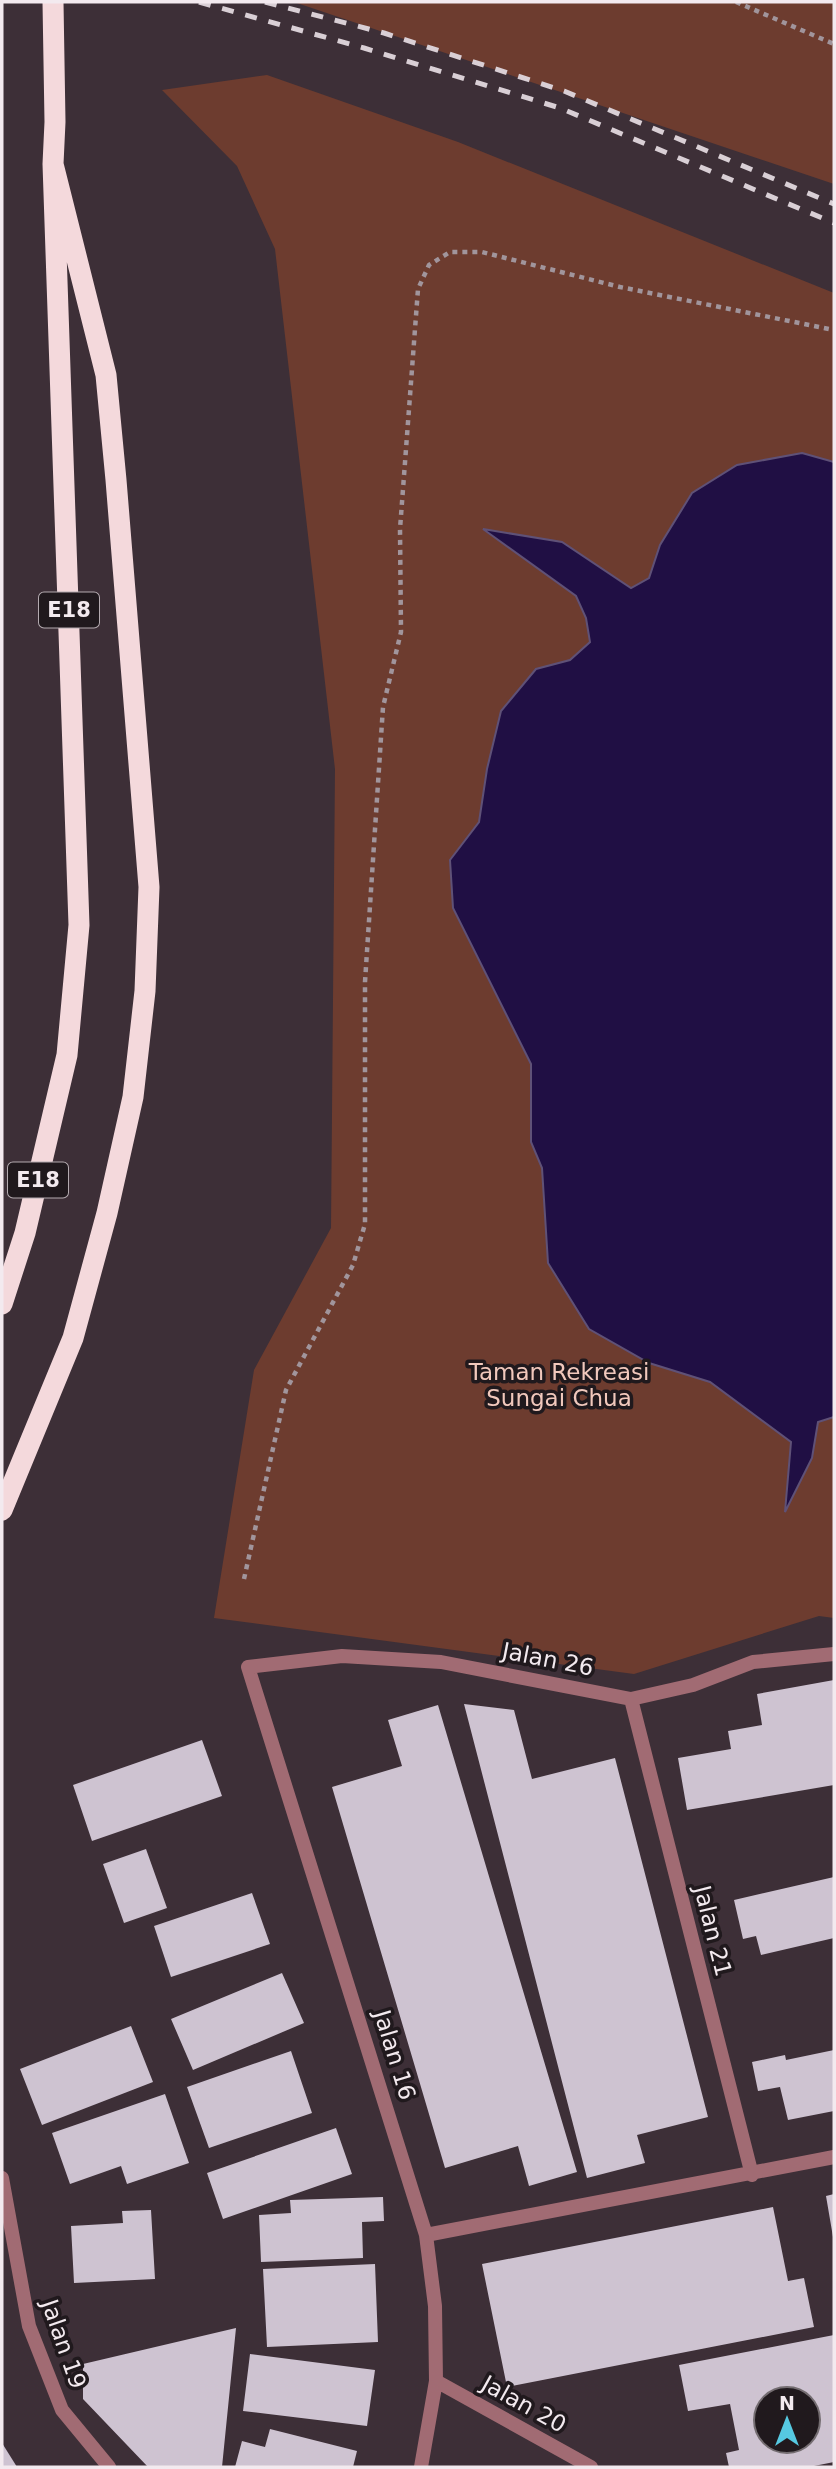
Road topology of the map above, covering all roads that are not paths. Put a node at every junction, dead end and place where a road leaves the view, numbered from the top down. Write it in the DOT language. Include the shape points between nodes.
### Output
graph roads {
  1 [pos="53,2"];
  2 [pos="53,164"];
  3 [pos="2,1304"];
  4 [pos="2,1510"];
  5 [pos="834,1654"];
  6 [pos="248,1667"];
  7 [pos="631,1699"];
  8 [pos="834,2157"];
  9 [pos="752,2175"];
  10 [pos="2,2178"];
  11 [pos="426,2235"];
  12 [pos="436,2382"];
  13 [pos="109,2467"];
  14 [pos="421,2467"];
  15 [pos="591,2467"];
  1 -- 2 [label="highway, E18"];
  2 -- 3 [label="highway, E18" via="79,925 67,1055 25,1233"];
  2 -- 4 [label="highway" via="106,375 149,887 145,991 133,1097 107,1213 73,1338"];
  5 -- 7 [label="street, Jalan 26" via="753,1662 693,1685"];
  6 -- 7 [label="street, Jalan 26" via="342,1656 441,1662"];
  6 -- 11 [label="street, Jalan 16"];
  7 -- 9 [label="street, Jalan 21"];
  8 -- 9 [label="street"];
  9 -- 11 [label="street"];
  10 -- 13 [label="street, Jalan 19" via="29,2326 62,2410"];
  11 -- 12 [label="street, Jalan 16" via="435,2305"];
  12 -- 14 [label="street, Jalan 16"];
  12 -- 15 [label="street, Jalan 20"];
}
